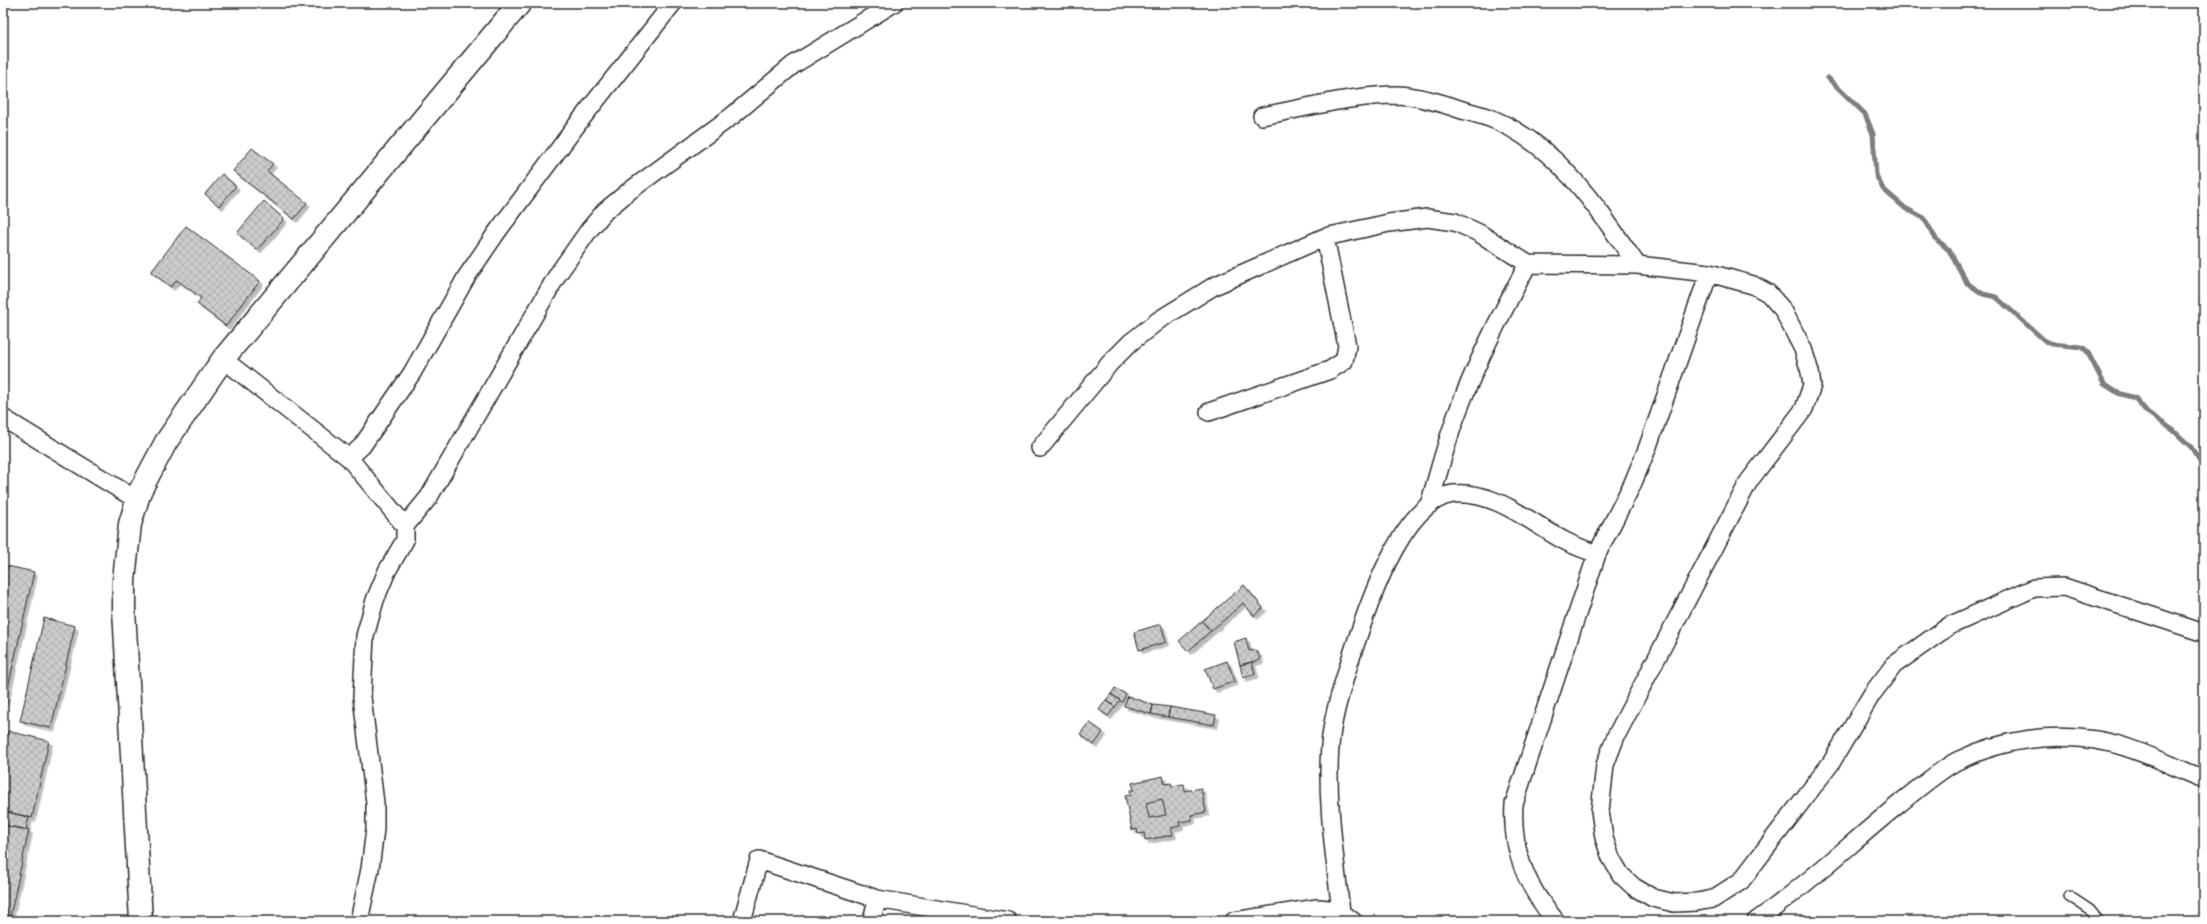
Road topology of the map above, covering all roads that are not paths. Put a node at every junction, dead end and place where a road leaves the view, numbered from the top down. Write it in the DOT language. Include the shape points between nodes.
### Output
graph roads {
  1 [pos="520,3"];
  2 [pos="673,3"];
  3 [pos="894,3"];
  4 [pos="1262,116"];
  5 [pos="1325,237"];
  6 [pos="1528,264"];
  7 [pos="1637,265"];
  8 [pos="1709,273"];
  9 [pos="223,359"];
  10 [pos="1209,412"];
  11 [pos="3,418"];
  12 [pos="1040,448"];
  13 [pos="349,458"];
  14 [pos="137,500"];
  15 [pos="1429,505"];
  16 [pos="405,526"];
  17 [pos="1597,554"];
  18 [pos="2204,633"];
  19 [pos="2204,779"];
  20 [pos="2069,896"];
  21 [pos="877,899"];
  22 [pos="1347,917"];
  23 [pos="141,921"];
  24 [pos="359,921"];
  25 [pos="742,921"];
  26 [pos="872,921"];
  27 [pos="1008,921"];
  28 [pos="1234,921"];
  29 [pos="1556,921"];
  30 [pos="1756,921"];
  31 [pos="2099,921"];
  1 -- 9 [label="street"];
  2 -- 13 [label="street" via="588,110 497,232 467,276 412,373 362,446"];
  3 -- 16 [label="street" via="793,66 732,116 605,211 558,274 429,497"];
  4 -- 7 [label="street" via="1362,98 1398,95 1436,101 1497,121 1532,142 1560,166 1592,199"];
  5 -- 6 [label="street" via="1389,223 1427,218 1456,222 1479,233"];
  5 -- 10 [label="street" via="1347,346 1344,361 1330,370"];
  5 -- 12 [label="street" via="1214,286 1160,320 1131,342 1110,363"];
  6 -- 7 [label="street"];
  6 -- 15 [label="street" via="1489,337 1469,384 1450,434"];
  7 -- 8 [label="street"];
  8 -- 17 [label="street" via="1647,449"];
  8 -- 18 [label="street" via="1754,285 1768,293 1783,310 1803,349 1812,386 1804,409 1749,481 1616,736 1605,765 1600,811 1604,838 1621,875 1634,887 1653,898 1682,903 1713,899 1741,881 1831,763 1872,694 1894,665 1949,626 1996,604 2034,588 2064,586"];
  9 -- 13 [label="street"];
  9 -- 14 [label="street" via="166,442 146,477"];
  11 -- 14 [label="street"];
  13 -- 16 [label="street"];
  14 -- 23 [label="street" via="130,524 124,580 124,609"];
  15 -- 17 [label="street" via="1443,496 1454,494 1482,497 1511,509 1573,545"];
  15 -- 22 [label="street" via="1387,561 1365,614 1336,707 1330,745 1331,819"];
  16 -- 24 [label="street" via="405,540 387,571 375,600 365,636 362,697 375,803 375,829"];
  17 -- 29 [label="street" via="1514,804 1512,828 1522,868 1544,907"];
  19 -- 30 [label="street" via="2138,752 2097,740 2028,738 1992,748 1956,762 1910,795"];
  20 -- 31 [label="lane" via="2090,910"];
  21 -- 25 [label="street" via="759,860"];
  21 -- 26 [label="street"];
  21 -- 27 [label="street"];
  22 -- 28 [label="street" via="1330,908 1317,908"];
}
